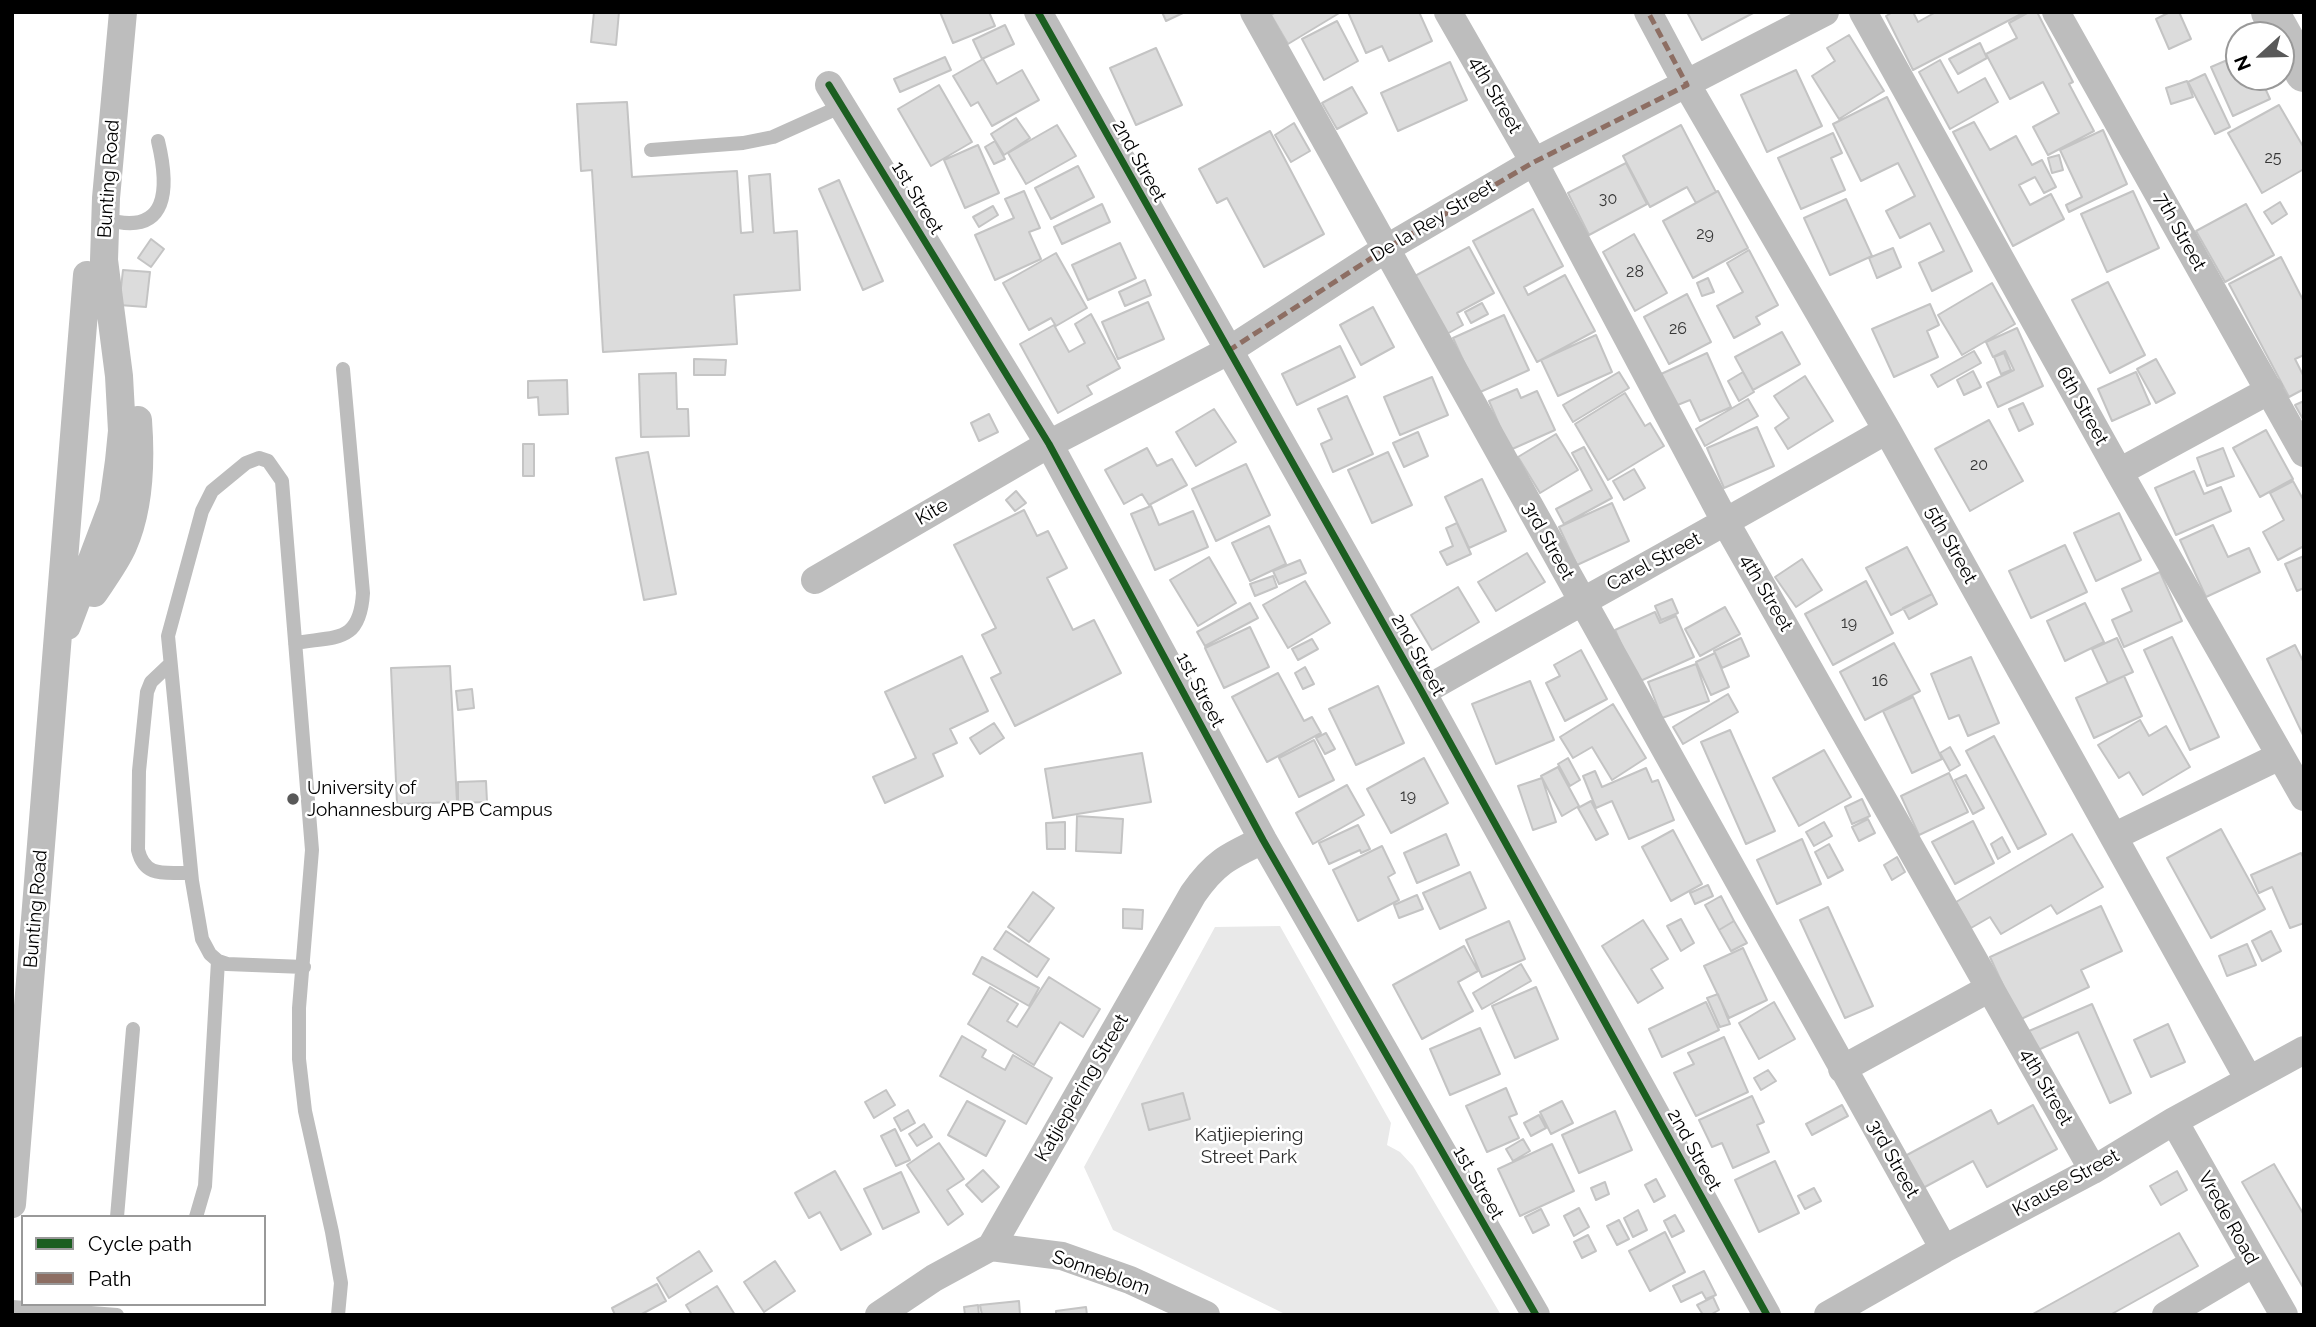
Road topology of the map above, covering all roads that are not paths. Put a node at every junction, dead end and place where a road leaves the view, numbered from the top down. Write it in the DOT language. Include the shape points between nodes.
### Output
graph roads {
  1 [pos="107,12"];
  2 [pos="123,12"];
  3 [pos="1038,12"];
  4 [pos="1254,12"];
  5 [pos="1448,12"];
  6 [pos="1648,12"];
  7 [pos="1825,12"];
  8 [pos="1863,12"];
  9 [pos="2056,12"];
  10 [pos="2270,12"];
  11 [pos="2304,73"];
  12 [pos="1687,85"];
  13 [pos="836,95"];
  14 [pos="158,141"];
  15 [pos="651,150"];
  16 [pos="1534,162"];
  17 [pos="105,219"];
  18 [pos="1387,247"];
  19 [pos="1228,351"];
  20 [pos="343,369"];
  21 [pos="2270,390"];
  22 [pos="1887,430"];
  23 [pos="1049,444"];
  24 [pos="2304,453"];
  25 [pos="2119,472"];
  26 [pos="1726,523"];
  27 [pos="815,580"];
  28 [pos="1581,601"];
  29 [pos="295,643"];
  30 [pos="56,655"];
  31 [pos="170,664"];
  32 [pos="1422,692"];
  33 [pos="2280,756"];
  34 [pos="2304,797"];
  35 [pos="2115,836"];
  36 [pos="1263,840"];
  37 [pos="191,873"];
  38 [pos="218,961"];
  39 [pos="304,967"];
  40 [pos="1990,988"];
  41 [pos="133,1030"];
  42 [pos="2304,1050"];
  43 [pos="1842,1069"];
  44 [pos="2249,1080"];
  45 [pos="2174,1121"];
  46 [pos="2093,1170"];
  47 [pos="12,1204"];
  48 [pos="117,1215"];
  49 [pos="198,1215"];
  50 [pos="991,1247"];
  51 [pos="1944,1249"];
  52 [pos="2254,1263"];
  53 [pos="12,1307"];
  54 [pos="117,1315"];
  55 [pos="338,1315"];
  56 [pos="879,1315"];
  57 [pos="1206,1315"];
  58 [pos="1536,1315"];
  59 [pos="1767,1315"];
  60 [pos="1828,1315"];
  61 [pos="2166,1315"];
  62 [pos="2284,1315"];
  1 -- 30 [label="street, Bunting Road" via="87,275 87,445"];
  2 -- 17 [label="street, Bunting Road"];
  3 -- 19 [label="street, 2nd Street"];
  4 -- 18 [label="street, 3rd Street"];
  5 -- 16 [label="street, 4th Street"];
  6 -- 12 [label="street, 5th Street"];
  7 -- 12 [label="street, De la Rey Street"];
  8 -- 25 [label="street, 6th Street"];
  9 -- 21 [label="street, 7th Street"];
  10 -- 11 [label="street"];
  12 -- 16 [label="street, De la Rey Street"];
  12 -- 22 [label="street, 5th Street"];
  13 -- 15 [label="lane" via="773,137 743,144"];
  13 -- 23 [label="street, 1st Street"];
  14 -- 17 [label="lane" via="164,174 157,212 134,223"];
  16 -- 18 [label="street, De la Rey Street"];
  16 -- 26 [label="street, 4th Street"];
  17 -- 30 [label="street, Bunting Road" via="104,260 122,431 116,489"];
  18 -- 19 [label="street, De la Rey Street"];
  18 -- 28 [label="street, 3rd Street"];
  19 -- 23 [label="street, De la Rey Street"];
  19 -- 32 [label="street, 2nd Street"];
  20 -- 29 [label="lane" via="363,593 361,614 354,629 343,635"];
  21 -- 24 [label="street, 7th Street"];
  21 -- 25 [label="street"];
  22 -- 26 [label="street, Carel Street"];
  22 -- 35 [label="street, 5th Street"];
  23 -- 27 [label="street, Kite"];
  23 -- 36 [label="street, 1st Street"];
  25 -- 33 [label="street, 6th Street"];
  26 -- 28 [label="street, Carel Street"];
  26 -- 40 [label="street, 4th Street"];
  28 -- 32 [label="street, Carel Street"];
  28 -- 43 [label="street, 3rd Street"];
  29 -- 31 [label="lane" via="282,481 268,461 259,458 212,491 202,511 168,636"];
  29 -- 39 [label="lane" via="313,850"];
  30 -- 47 [label="street, Bunting Road"];
  31 -- 37 [label="lane"];
  31 -- 37 [label="lane" via="147,692 138,850 141,862 151,871"];
  32 -- 59 [label="street, 2nd Street"];
  33 -- 34 [label="street, 6th Street"];
  33 -- 35 [label="street"];
  35 -- 44 [label="street, 5th Street"];
  36 -- 50 [label="street, Katjiepiering Street" via="1214,867 1193,894"];
  36 -- 58 [label="street, 1st Street"];
  37 -- 38 [label="lane" via="202,939"];
  38 -- 39 [label="lane"];
  38 -- 49 [label="lane" via="205,1186"];
  39 -- 55 [label="lane" via="299,1059 305,1111 341,1283"];
  40 -- 43 [label="street"];
  40 -- 46 [label="street, 4th Street"];
  41 -- 48 [label="lane"];
  42 -- 44 [label="street, Krause Street"];
  43 -- 51 [label="street, 3rd Street"];
  44 -- 45 [label="street, Krause Street"];
  45 -- 46 [label="street, Krause Street"];
  45 -- 52 [label="street, Vrede Road"];
  46 -- 51 [label="street, Krause Street"];
  50 -- 56 [label="street"];
  50 -- 57 [label="street, Sonneblom" via="1062,1256 1130,1280"];
  51 -- 60 [label="street, Krause Street"];
  52 -- 61 [label="street"];
  52 -- 62 [label="street, Vrede Road"];
  53 -- 54 [label="lane"];
}
